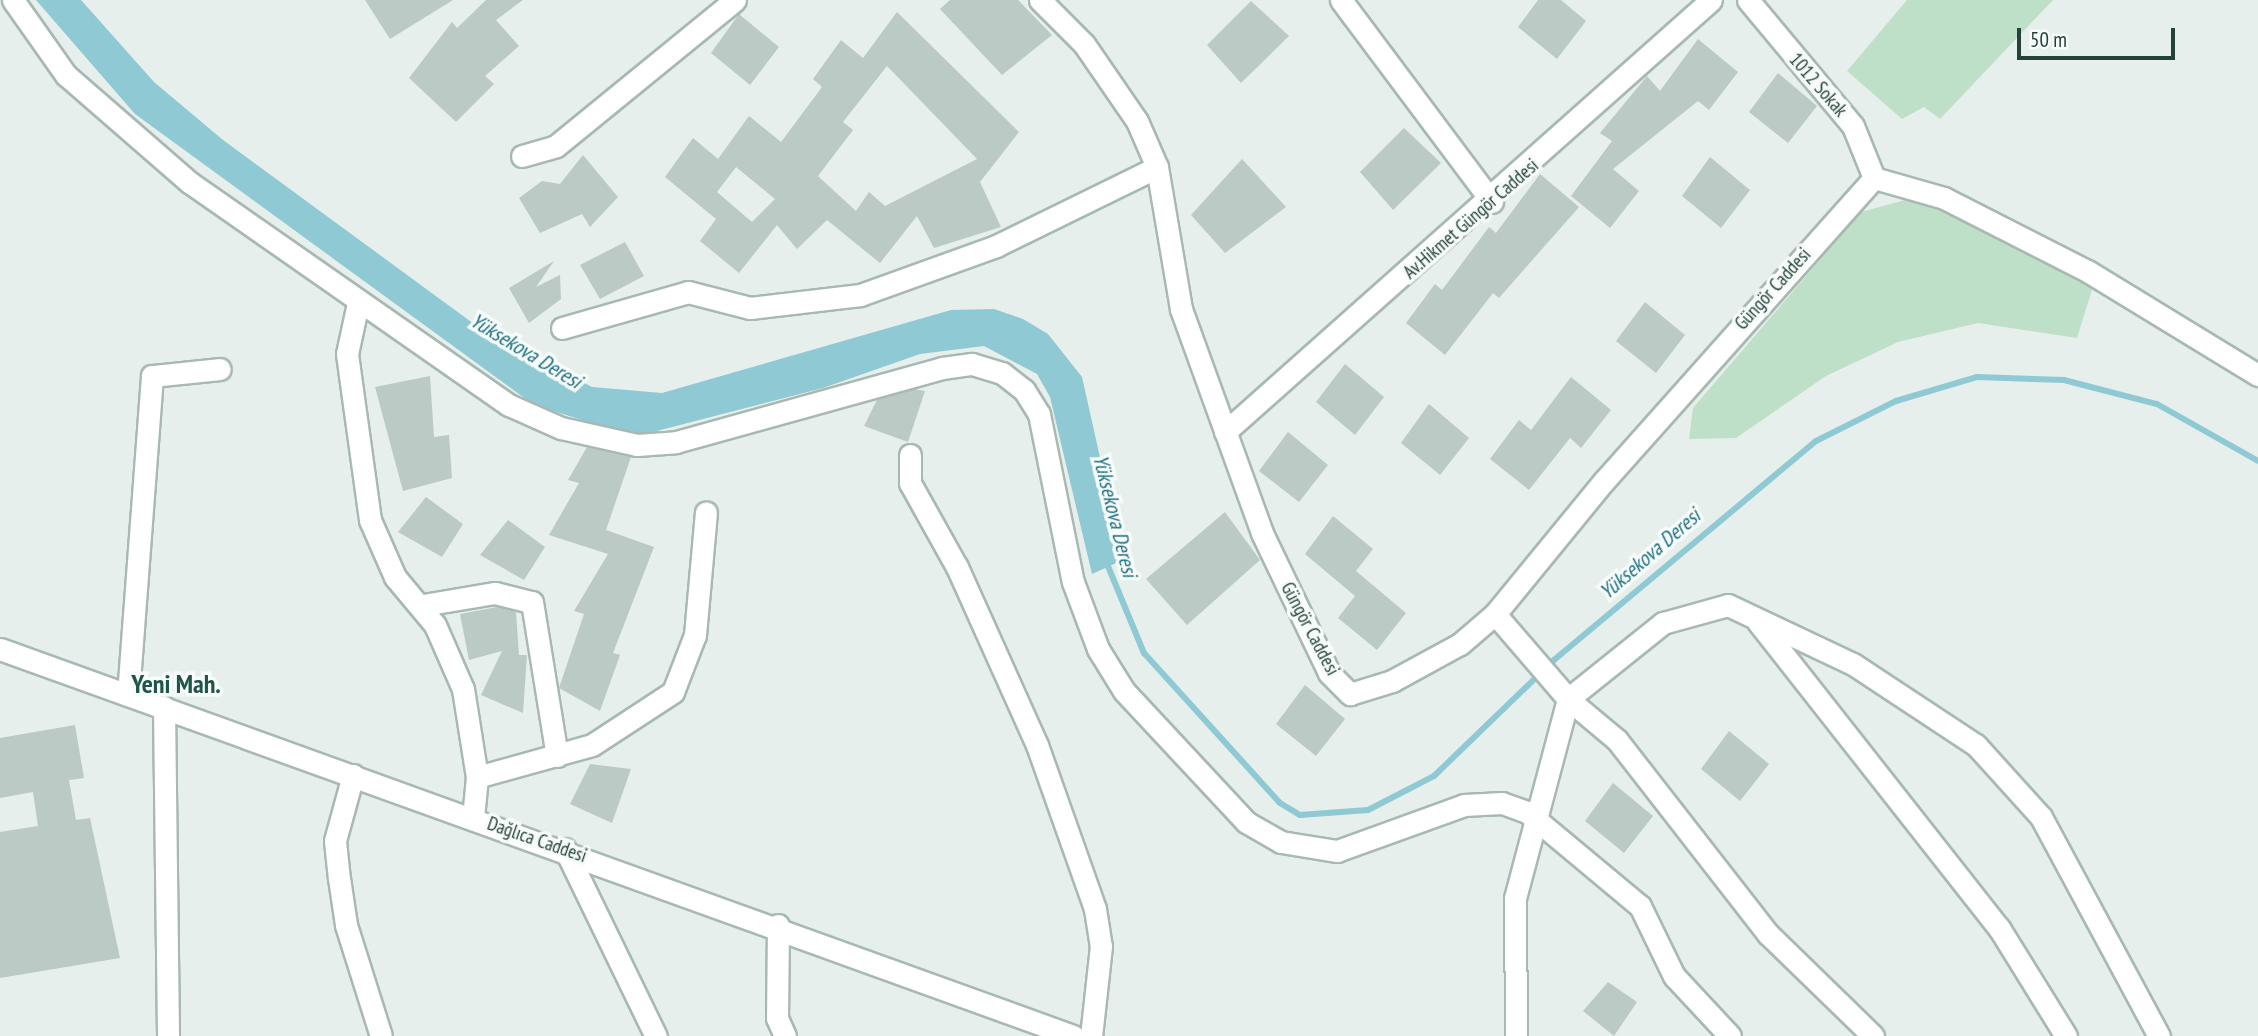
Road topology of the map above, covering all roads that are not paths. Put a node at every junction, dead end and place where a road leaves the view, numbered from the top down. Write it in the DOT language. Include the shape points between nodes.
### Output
graph roads {
  1 [pos="13,0"];
  2 [pos="735,0"];
  3 [pos="1040,0"];
  4 [pos="1341,0"];
  5 [pos="1712,0"];
  6 [pos="1748,0"];
  7 [pos="522,156"];
  8 [pos="1157,167"];
  9 [pos="1874,178"];
  10 [pos="1492,202"];
  11 [pos="358,303"];
  12 [pos="562,328"];
  13 [pos="219,369"];
  14 [pos="2258,375"];
  15 [pos="1225,432"];
  16 [pos="910,455"];
  17 [pos="706,512"];
  18 [pos="423,605"];
  19 [pos="1496,614"];
  20 [pos="1754,617"];
  21 [pos="0,649"];
  22 [pos="128,695"];
  23 [pos="1568,699"];
  24 [pos="164,707"];
  25 [pos="557,756"];
  26 [pos="353,775"];
  27 [pos="477,777"];
  28 [pos="474,818"];
  29 [pos="1538,818"];
  30 [pos="565,849"];
  31 [pos="778,925"];
  32 [pos="168,1036"];
  33 [pos="382,1036"];
  34 [pos="656,1036"];
  35 [pos="785,1036"];
  36 [pos="1073,1036"];
  37 [pos="1091,1036"];
  38 [pos="1516,1036"];
  39 [pos="1730,1036"];
  40 [pos="1873,1036"];
  41 [pos="2066,1036"];
  42 [pos="2159,1036"];
  1 -- 11 [label="street" via="65,75 137,139"];
  2 -- 7 [label="street" via="556,146"];
  3 -- 8 [label="street, Güngör Caddesi" via="1108,74"];
  4 -- 10 [label="street"];
  5 -- 10 [label="street, Av.Hikmet Güngör Caddesi"];
  6 -- 9 [label="street, 1012 Sokak" via="1853,125"];
  8 -- 12 [label="street" via="996,246 860,295 750,309 688,292"];
  8 -- 15 [label="street, Güngör Caddesi" via="1181,309"];
  9 -- 14 [label="street" via="1944,198 2090,272"];
  9 -- 19 [label="street, Güngör Caddesi" via="1604,481"];
  10 -- 15 [label="street, Av.Hikmet Güngör Caddesi"];
  11 -- 18 [label="street" via="348,354 370,520 395,577"];
  11 -- 29 [label="street" via="509,405 561,428 637,445 709,436 957,365 1002,373 1040,414 1073,582 1098,649 1140,709 1246,822 1281,842 1337,851 1477,803 1502,803"];
  13 -- 22 [label="street" via="152,376"];
  15 -- 19 [label="street, Güngör Caddesi" via="1262,533 1329,673 1350,695 1392,681 1460,644"];
  16 -- 37 [label="street" via="910,483 957,567 1037,745 1094,909 1101,946"];
  17 -- 25 [label="street" via="695,635 673,692 592,745"];
  18 -- 25 [label="street" via="495,593 532,602"];
  18 -- 27 [label="street" via="463,689"];
  19 -- 23 [label="street"];
  20 -- 23 [label="street" via="1728,605 1663,623"];
  20 -- 41 [label="street" via="1999,928"];
  20 -- 42 [label="street" via="1853,664 1976,745 2006,775 2047,828"];
  21 -- 22 [label="street, Dağlıca Caddesi"];
  22 -- 24 [label="street, Dağlıca Caddesi"];
  23 -- 29 [label="street"];
  23 -- 40 [label="street" via="1617,740 1769,934"];
  24 -- 26 [label="street, Dağlıca Caddesi"];
  24 -- 32 [label="street"];
  25 -- 27 [label="street"];
  26 -- 28 [label="street, Dağlıca Caddesi"];
  26 -- 33 [label="street" via="335,841 339,878 346,925"];
  27 -- 28 [label="street"];
  28 -- 30 [label="street, Dağlıca Caddesi"];
  29 -- 38 [label="street" via="1515,898"];
  29 -- 39 [label="street" via="1640,906 1674,976"];
  30 -- 31 [label="street, Dağlıca Caddesi"];
  30 -- 34 [label="street"];
  31 -- 35 [label="street" via="777,1018"];
  31 -- 36 [label="street, Dağlıca Caddesi"];
}
